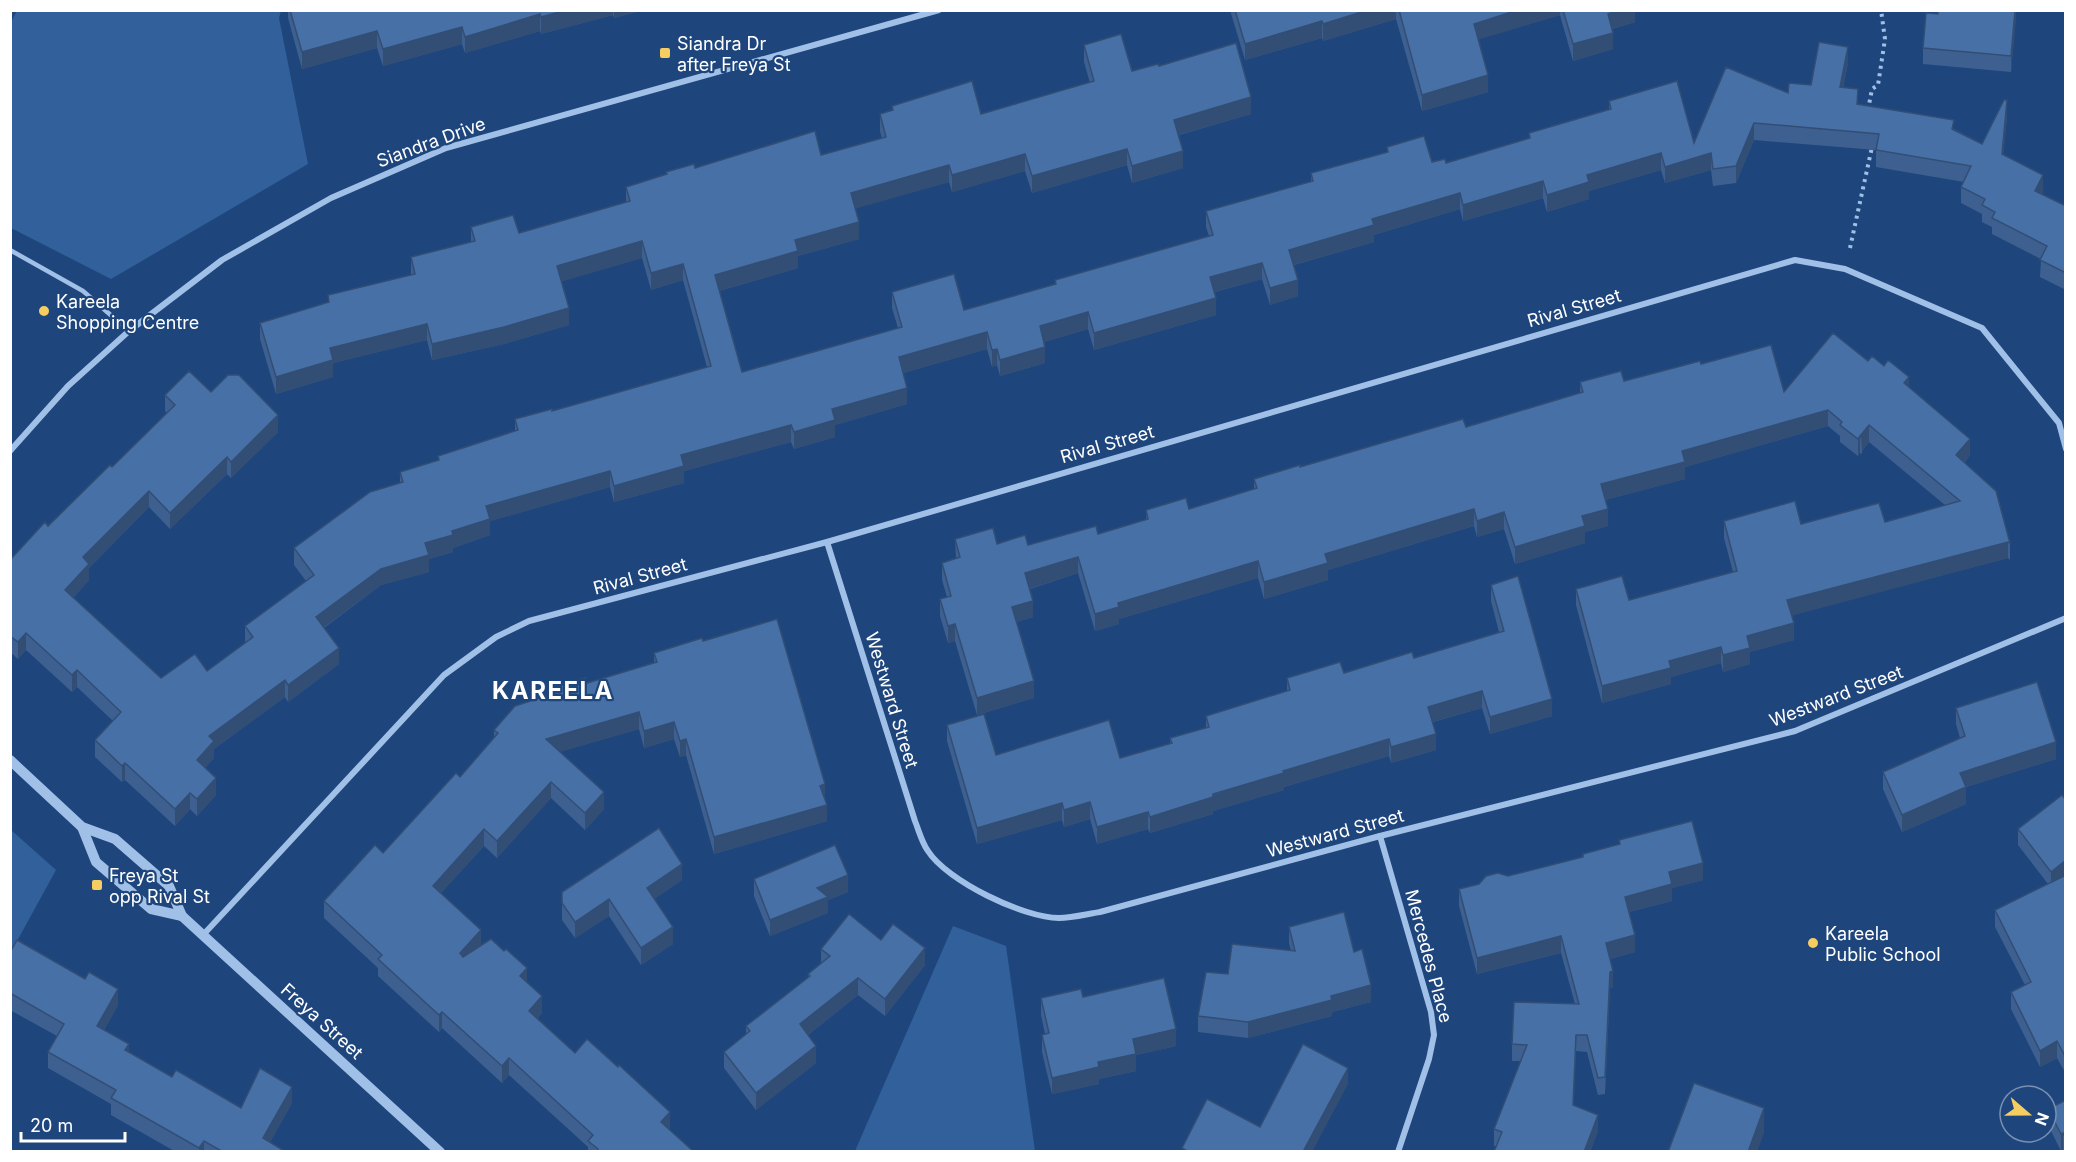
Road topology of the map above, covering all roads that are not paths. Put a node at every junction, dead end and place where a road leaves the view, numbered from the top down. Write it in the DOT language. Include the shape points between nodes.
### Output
graph roads {
  1 [pos="939,10"];
  2 [pos="10,250"];
  3 [pos="129,331"];
  4 [pos="2066,449"];
  5 [pos="10,451"];
  6 [pos="827,542"];
  7 [pos="2066,618"];
  8 [pos="10,760"];
  9 [pos="82,827"];
  10 [pos="1380,836"];
  11 [pos="182,916"];
  12 [pos="203,935"];
  13 [pos="440,1152"];
  14 [pos="1398,1152"];
  1 -- 3 [label="street, Siandra Drive" via="446,148 331,198 222,260"];
  2 -- 3 [label="lane" via="83,291"];
  3 -- 5 [label="street, Siandra Drive" via="68,386"];
  4 -- 6 [label="street, Rival Street" via="2059,423 1982,328 1845,269 1794,260"];
  6 -- 10 [label="street, Westward Street" via="928,852 950,873 986,896 1028,912 1058,918 1100,912"];
  6 -- 12 [label="street, Rival Street" via="529,621 496,637 444,675"];
  7 -- 10 [label="street, Westward Street" via="1795,732"];
  8 -- 9 [label="street, Freya Street"];
  9 -- 11 [label="street, Freya Street" via="115,839 169,886"];
  9 -- 11 [label="street, Freya Street" via="96,862 151,909"];
  10 -- 14 [label="street, Mercedes Place" via="1431,1012 1434,1035 1430,1059"];
  11 -- 12 [label="street, Freya Street"];
  12 -- 13 [label="street, Freya Street"];
}
